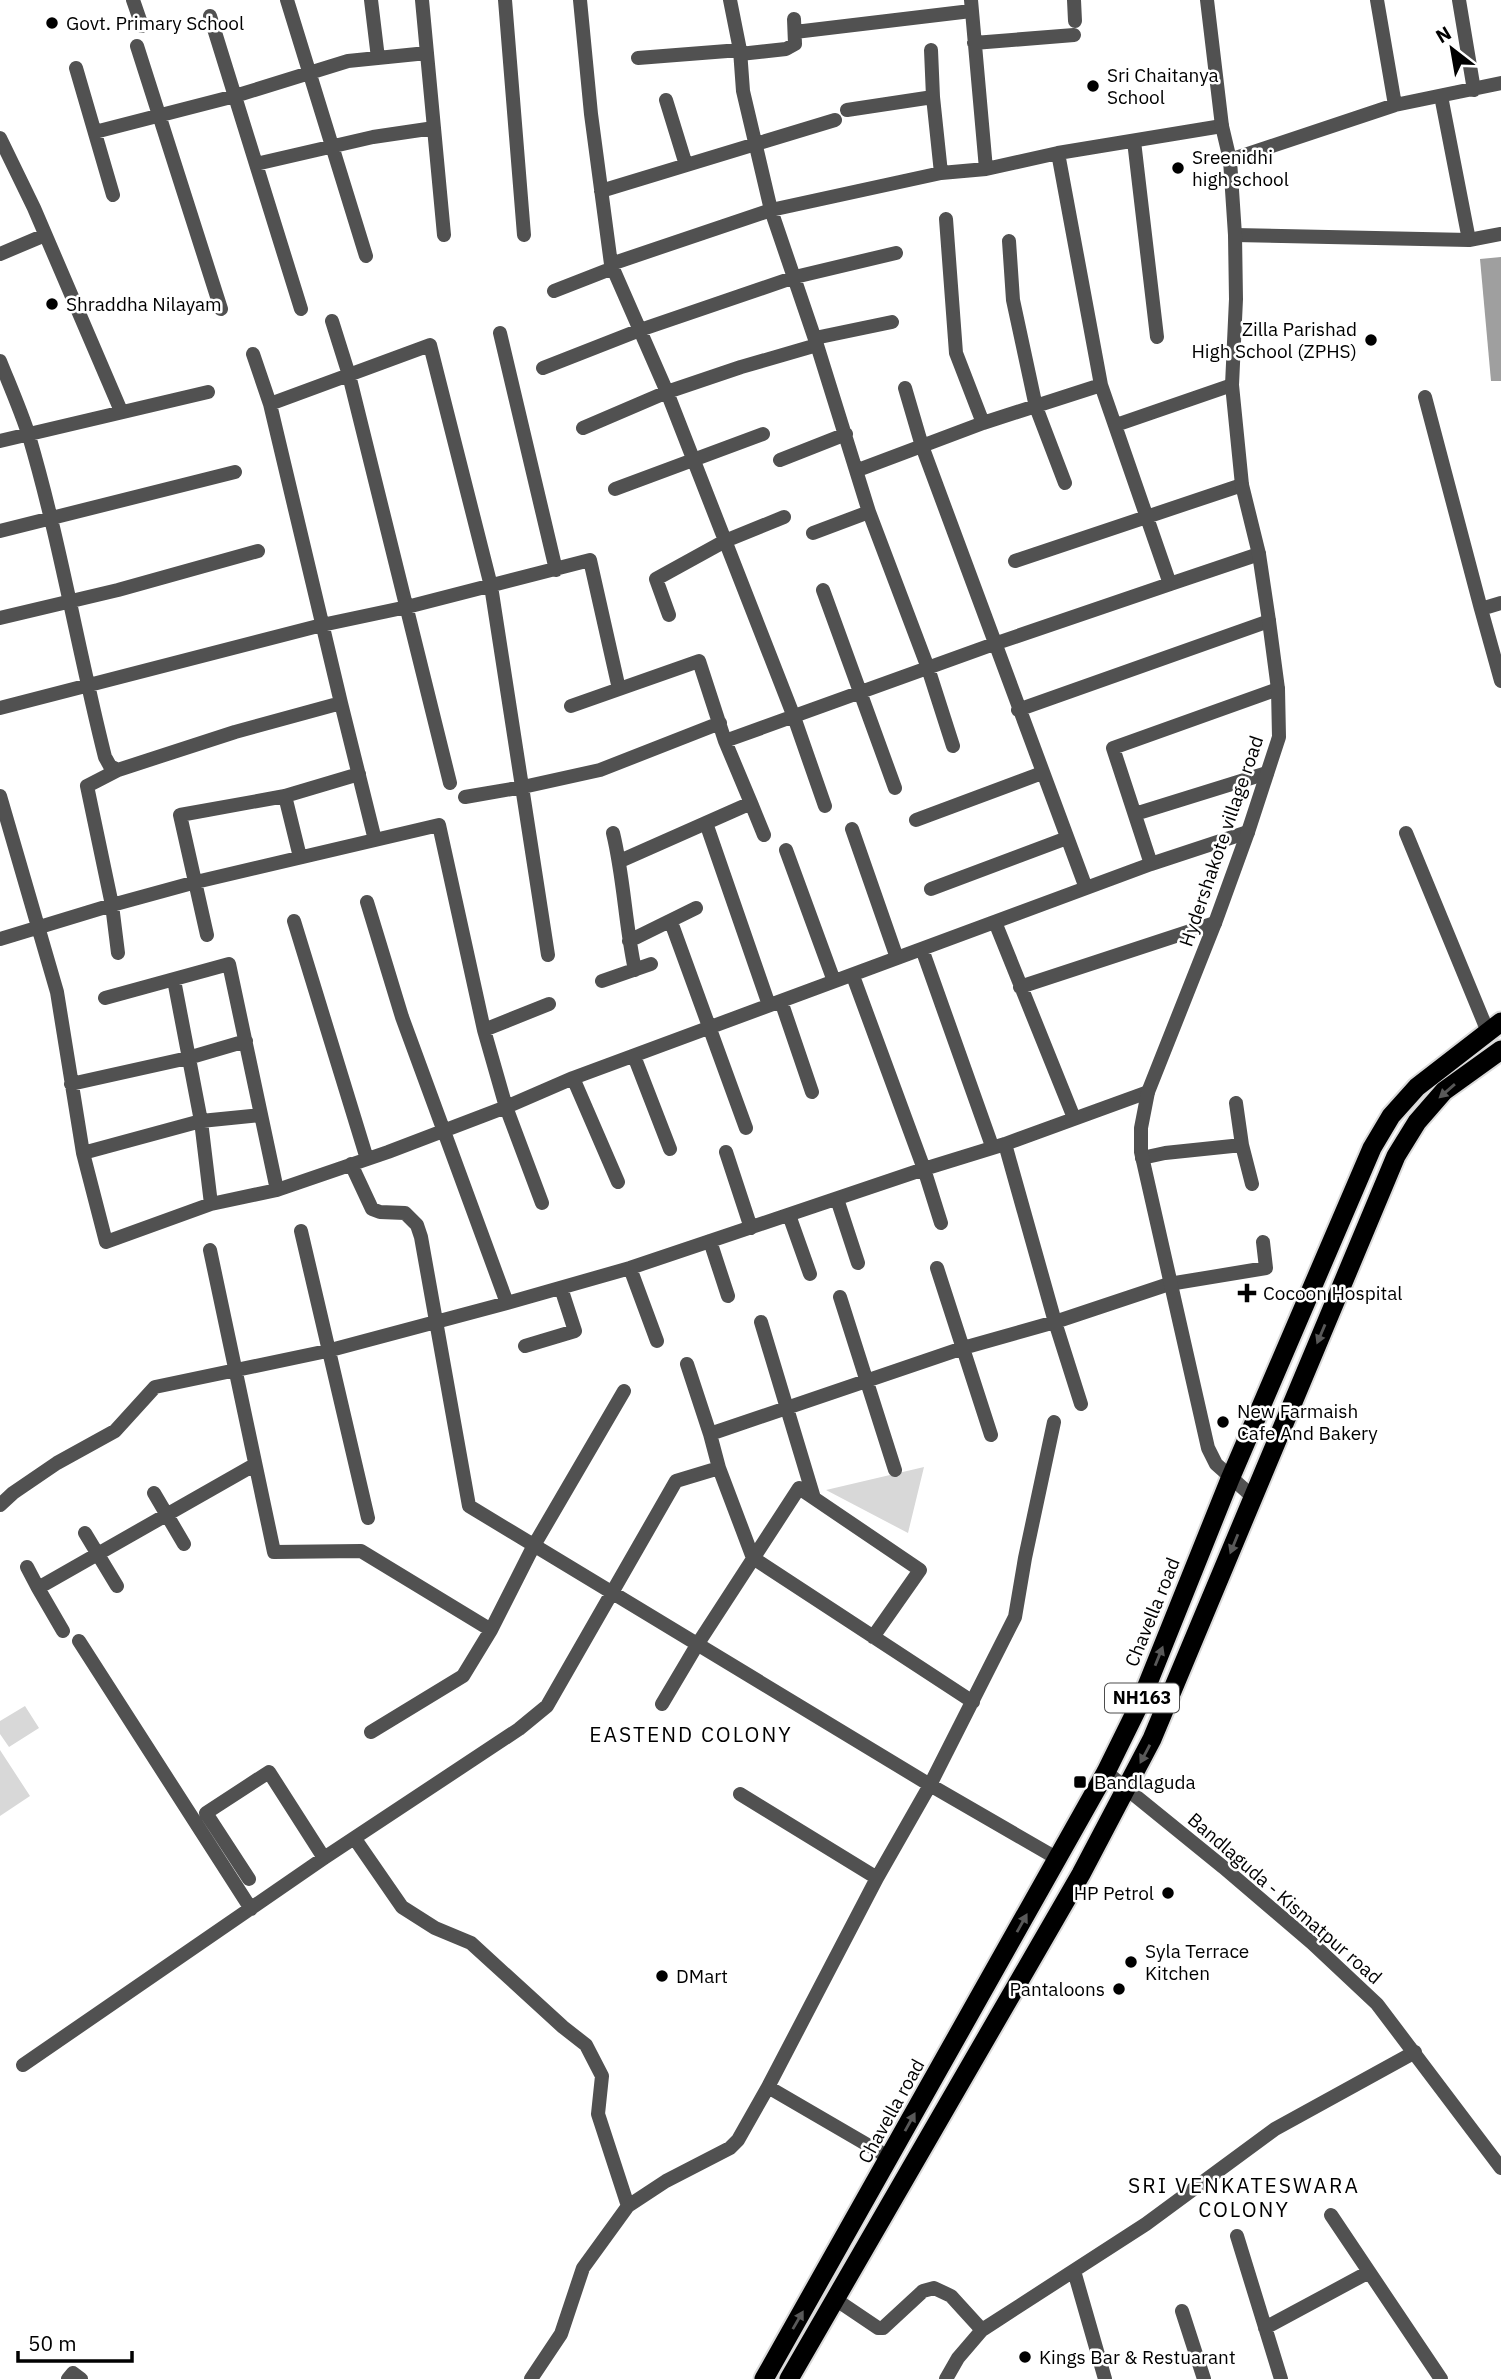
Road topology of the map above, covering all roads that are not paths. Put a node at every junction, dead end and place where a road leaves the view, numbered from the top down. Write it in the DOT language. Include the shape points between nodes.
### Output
graph roads {
  1 [pos="133,0"];
  2 [pos="287,0"];
  3 [pos="371,0"];
  4 [pos="422,0"];
  5 [pos="505,0"];
  6 [pos="580,0"];
  7 [pos="730,0"];
  8 [pos="1074,0"];
  9 [pos="1207,0"];
  10 [pos="1377,0"];
  11 [pos="1459,0"];
  12 [pos="971,6"];
  13 [pos="210,16"];
  14 [pos="142,26"];
  15 [pos="974,43"];
  16 [pos="137,46"];
  17 [pos="931,50"];
  18 [pos="740,52"];
  19 [pos="427,53"];
  20 [pos="378,58"];
  21 [pos="638,58"];
  22 [pos="76,68"];
  23 [pos="309,73"];
  24 [pos="1501,83"];
  25 [pos="1474,90"];
  26 [pos="235,96"];
  27 [pos="1441,96"];
  28 [pos="933,97"];
  29 [pos="666,100"];
  30 [pos="1395,105"];
  31 [pos="848,110"];
  32 [pos="160,116"];
  33 [pos="835,120"];
  34 [pos="1222,126"];
  35 [pos="434,128"];
  36 [pos="95,132"];
  37 [pos="0,138"];
  38 [pos="1134,141"];
  39 [pos="756,145"];
  40 [pos="332,146"];
  41 [pos="1058,153"];
  42 [pos="1230,160"];
  43 [pos="256,164"];
  44 [pos="687,165"];
  45 [pos="986,169"];
  46 [pos="941,173"];
  47 [pos="601,191"];
  48 [pos="114,195"];
  49 [pos="771,210"];
  50 [pos="946,219"];
  51 [pos="524,234"];
  52 [pos="1501,234"];
  53 [pos="46,235"];
  54 [pos="444,235"];
  55 [pos="1236,235"];
  56 [pos="1469,240"];
  57 [pos="1009,241"];
  58 [pos="896,253"];
  59 [pos="0,254"];
  60 [pos="366,256"];
  61 [pos="612,266"];
  62 [pos="795,277"];
  63 [pos="554,291"];
  64 [pos="221,309"];
  65 [pos="301,309"];
  66 [pos="332,321"];
  67 [pos="892,322"];
  68 [pos="640,330"];
  69 [pos="500,333"];
  70 [pos="1157,337"];
  71 [pos="816,342"];
  72 [pos="253,354"];
  73 [pos="0,361"];
  74 [pos="543,368"];
  75 [pos="349,375"];
  76 [pos="1101,385"];
  77 [pos="1232,385"];
  78 [pos="905,388"];
  79 [pos="208,392"];
  80 [pos="667,392"];
  81 [pos="1425,397"];
  82 [pos="270,404"];
  83 [pos="1036,407"];
  84 [pos="121,411"];
  85 [pos="983,423"];
  86 [pos="1116,425"];
  87 [pos="583,428"];
  88 [pos="28,434"];
  89 [pos="763,434"];
  90 [pos="846,434"];
  91 [pos="0,441"];
  92 [pos="922,446"];
  93 [pos="693,460"];
  94 [pos="780,460"];
  95 [pos="858,470"];
  96 [pos="235,472"];
  97 [pos="1065,483"];
  98 [pos="1241,485"];
  99 [pos="615,489"];
  100 [pos="869,512"];
  101 [pos="1148,516"];
  102 [pos="784,517"];
  103 [pos="50,519"];
  104 [pos="0,531"];
  105 [pos="813,533"];
  106 [pos="724,541"];
  107 [pos="258,551"];
  108 [pos="1259,554"];
  109 [pos="1015,561"];
  110 [pos="556,570"];
  111 [pos="1170,584"];
  112 [pos="491,586"];
  113 [pos="823,590"];
  114 [pos="68,602"];
  115 [pos="1501,603"];
  116 [pos="407,607"];
  117 [pos="1481,609"];
  118 [pos="669,615"];
  119 [pos="0,618"];
  120 [pos="1269,621"];
  121 [pos="322,625"];
  122 [pos="994,643"];
  123 [pos="928,668"];
  124 [pos="1501,681"];
  125 [pos="87,687"];
  126 [pos="619,689"];
  127 [pos="1278,690"];
  128 [pos="859,692"];
  129 [pos="341,703"];
  130 [pos="571,706"];
  131 [pos="0,708"];
  132 [pos="1018,710"];
  133 [pos="794,717"];
  134 [pos="720,723"];
  135 [pos="725,741"];
  136 [pos="953,746"];
  137 [pos="118,769"];
  138 [pos="1042,773"];
  139 [pos="1267,773"];
  140 [pos="359,774"];
  141 [pos="450,782"];
  142 [pos="523,788"];
  143 [pos="895,788"];
  144 [pos="0,796"];
  145 [pos="285,796"];
  146 [pos="465,797"];
  147 [pos="751,803"];
  148 [pos="825,806"];
  149 [pos="1135,814"];
  150 [pos="916,820"];
  151 [pos="706,822"];
  152 [pos="852,829"];
  153 [pos="1248,832"];
  154 [pos="613,833"];
  155 [pos="1406,833"];
  156 [pos="764,835"];
  157 [pos="1067,838"];
  158 [pos="375,839"];
  159 [pos="786,850"];
  160 [pos="300,857"];
  161 [pos="620,861"];
  162 [pos="1152,864"];
  163 [pos="197,882"];
  164 [pos="1086,888"];
  165 [pos="931,889"];
  166 [pos="367,902"];
  167 [pos="112,905"];
  168 [pos="696,908"];
  169 [pos="294,921"];
  170 [pos="671,922"];
  171 [pos="995,922"];
  172 [pos="1215,923"];
  173 [pos="38,928"];
  174 [pos="207,935"];
  175 [pos="0,939"];
  176 [pos="629,941"];
  177 [pos="922,948"];
  178 [pos="118,953"];
  179 [pos="548,955"];
  180 [pos="897,958"];
  181 [pos="651,964"];
  182 [pos="635,970"];
  183 [pos="853,976"];
  184 [pos="174,980"];
  185 [pos="602,981"];
  186 [pos="834,981"];
  187 [pos="1020,987"];
  188 [pos="105,998"];
  189 [pos="775,1003"];
  190 [pos="548,1004"];
  191 [pos="710,1027"];
  192 [pos="1494,1027"];
  193 [pos="484,1030"];
  194 [pos="246,1041"];
  195 [pos="1501,1049"];
  196 [pos="634,1056"];
  197 [pos="188,1059"];
  198 [pos="573,1078"];
  199 [pos="71,1084"];
  200 [pos="812,1092"];
  201 [pos="1148,1093"];
  202 [pos="1236,1103"];
  203 [pos="506,1107"];
  204 [pos="261,1115"];
  205 [pos="1074,1118"];
  206 [pos="201,1121"];
  207 [pos="746,1128"];
  208 [pos="443,1129"];
  209 [pos="998,1145"];
  210 [pos="1242,1145"];
  211 [pos="670,1149"];
  212 [pos="726,1152"];
  213 [pos="83,1153"];
  214 [pos="1142,1158"];
  215 [pos="367,1159"];
  216 [pos="351,1164"];
  217 [pos="924,1169"];
  218 [pos="618,1182"];
  219 [pos="1252,1184"];
  220 [pos="277,1190"];
  221 [pos="837,1199"];
  222 [pos="542,1203"];
  223 [pos="211,1204"];
  224 [pos="789,1215"];
  225 [pos="941,1223"];
  226 [pos="751,1228"];
  227 [pos="300,1231"];
  228 [pos="710,1241"];
  229 [pos="1263,1242"];
  230 [pos="210,1250"];
  231 [pos="859,1263"];
  232 [pos="629,1268"];
  233 [pos="937,1268"];
  234 [pos="810,1274"];
  235 [pos="1170,1284"];
  236 [pos="561,1288"];
  237 [pos="728,1296"];
  238 [pos="841,1297"];
  239 [pos="507,1303"];
  240 [pos="437,1322"];
  241 [pos="761,1322"];
  242 [pos="1055,1322"];
  243 [pos="657,1341"];
  244 [pos="525,1346"];
  245 [pos="963,1348"];
  246 [pos="327,1351"];
  247 [pos="687,1364"];
  248 [pos="234,1372"];
  249 [pos="867,1380"];
  250 [pos="624,1391"];
  251 [pos="1081,1404"];
  252 [pos="786,1406"];
  253 [pos="1054,1422"];
  254 [pos="710,1434"];
  255 [pos="991,1435"];
  256 [pos="254,1465"];
  257 [pos="719,1468"];
  258 [pos="895,1470"];
  259 [pos="1230,1479"];
  260 [pos="154,1493"];
  261 [pos="1253,1497"];
  262 [pos="814,1498"];
  263 [pos="0,1505"];
  264 [pos="166,1514"];
  265 [pos="368,1518"];
  266 [pos="85,1532"];
  267 [pos="184,1545"];
  268 [pos="533,1547"];
  269 [pos="97,1553"];
  270 [pos="753,1558"];
  271 [pos="27,1567"];
  272 [pos="117,1586"];
  273 [pos="38,1587"];
  274 [pos="612,1594"];
  275 [pos="491,1630"];
  276 [pos="63,1631"];
  277 [pos="873,1637"];
  278 [pos="79,1641"];
  279 [pos="697,1645"];
  280 [pos="973,1702"];
  281 [pos="662,1704"];
  282 [pos="371,1732"];
  283 [pos="1106,1773"];
  284 [pos="930,1785"];
  285 [pos="1126,1788"];
  286 [pos="740,1794"];
  287 [pos="355,1839"];
  288 [pos="324,1858"];
  289 [pos="1058,1859"];
  290 [pos="877,1878"];
  291 [pos="249,1879"];
  292 [pos="251,1909"];
  293 [pos="1415,2052"];
  294 [pos="23,2065"];
  295 [pos="768,2087"];
  296 [pos="890,2158"];
  297 [pos="1501,2168"];
  298 [pos="628,2206"];
  299 [pos="1331,2215"];
  300 [pos="1237,2236"];
  301 [pos="1074,2271"];
  302 [pos="1369,2272"];
  303 [pos="835,2300"];
  304 [pos="1182,2311"];
  305 [pos="1265,2328"];
  306 [pos="982,2330"];
  307 [pos="792,2378"];
  308 [pos="68,2379"];
  309 [pos="81,2379"];
  310 [pos="531,2379"];
  311 [pos="764,2379"];
  312 [pos="946,2379"];
  313 [pos="1105,2379"];
  314 [pos="1203,2379"];
  315 [pos="1281,2379"];
  316 [pos="1441,2379"];
  1 -- 14 [label="street"];
  2 -- 23 [label="street"];
  3 -- 20 [label="street"];
  4 -- 19 [label="street"];
  5 -- 51 [label="street"];
  6 -- 47 [label="street"];
  7 -- 18 [label="street"];
  8 -- 15 [label="street" via="1075,28"];
  9 -- 34 [label="street, Hydershakote village road"];
  10 -- 30 [label="street"];
  11 -- 25 [label="street"];
  12 -- 15 [label="street"];
  12 -- 18 [label="street" via="794,25 795,44 786,49"];
  13 -- 26 [label="street"];
  15 -- 45 [label="street"];
  16 -- 32 [label="street"];
  17 -- 28 [label="street"];
  18 -- 21 [label="street"];
  18 -- 39 [label="street" via="743,91"];
  19 -- 20 [label="street"];
  19 -- 35 [label="street"];
  20 -- 23 [label="street"];
  22 -- 36 [label="street"];
  23 -- 26 [label="street"];
  23 -- 40 [label="street"];
  24 -- 25 [label="street"];
  25 -- 27 [label="street"];
  26 -- 32 [label="street"];
  26 -- 43 [label="street"];
  27 -- 30 [label="street"];
  27 -- 56 [label="street"];
  28 -- 31 [label="street"];
  28 -- 46 [label="street"];
  29 -- 44 [label="street"];
  30 -- 42 [label="street"];
  32 -- 36 [label="street"];
  32 -- 64 [label="street"];
  33 -- 39 [label="street"];
  34 -- 38 [label="street"];
  34 -- 42 [label="street, Hydershakote village road"];
  35 -- 40 [label="street"];
  35 -- 54 [label="street"];
  36 -- 48 [label="street"];
  37 -- 53 [label="street"];
  38 -- 41 [label="street"];
  38 -- 70 [label="street"];
  39 -- 44 [label="street"];
  39 -- 49 [label="street"];
  40 -- 43 [label="street"];
  40 -- 60 [label="street"];
  41 -- 45 [label="street"];
  41 -- 76 [label="street"];
  42 -- 55 [label="street, Hydershakote village road"];
  43 -- 65 [label="street"];
  44 -- 47 [label="street"];
  45 -- 46 [label="street"];
  46 -- 49 [label="street"];
  47 -- 61 [label="street"];
  49 -- 61 [label="street"];
  49 -- 62 [label="street"];
  50 -- 85 [label="street" via="956,353"];
  52 -- 56 [label="street"];
  53 -- 59 [label="street"];
  53 -- 84 [label="street"];
  55 -- 56 [label="street"];
  55 -- 77 [label="street, Hydershakote village road"];
  57 -- 83 [label="street" via="1013,300"];
  58 -- 62 [label="street"];
  61 -- 63 [label="street"];
  61 -- 68 [label="street"];
  62 -- 68 [label="street"];
  62 -- 71 [label="street"];
  66 -- 75 [label="street"];
  67 -- 71 [label="street"];
  68 -- 74 [label="street"];
  68 -- 80 [label="street"];
  69 -- 110 [label="street"];
  71 -- 80 [label="street"];
  71 -- 90 [label="street"];
  72 -- 82 [label="street"];
  73 -- 88 [label="street"];
  75 -- 82 [label="street"];
  75 -- 112 [label="street" via="430,345"];
  75 -- 116 [label="street"];
  76 -- 83 [label="street"];
  76 -- 86 [label="street"];
  77 -- 86 [label="street"];
  77 -- 98 [label="street, Hydershakote village road"];
  78 -- 92 [label="street"];
  79 -- 84 [label="street"];
  80 -- 87 [label="street"];
  80 -- 93 [label="street"];
  81 -- 117 [label="street"];
  82 -- 121 [label="street"];
  83 -- 85 [label="street"];
  83 -- 97 [label="street"];
  84 -- 88 [label="street"];
  85 -- 92 [label="street"];
  86 -- 101 [label="street"];
  88 -- 91 [label="street"];
  88 -- 103 [label="street"];
  89 -- 93 [label="street"];
  90 -- 94 [label="street"];
  90 -- 95 [label="street"];
  92 -- 95 [label="street"];
  92 -- 122 [label="street"];
  93 -- 99 [label="street"];
  93 -- 106 [label="street"];
  95 -- 100 [label="street"];
  96 -- 103 [label="street"];
  98 -- 101 [label="street"];
  98 -- 108 [label="street, Hydershakote village road"];
  100 -- 105 [label="street"];
  100 -- 123 [label="street"];
  101 -- 109 [label="street"];
  101 -- 111 [label="street"];
  102 -- 106 [label="street"];
  103 -- 104 [label="street"];
  103 -- 114 [label="street"];
  106 -- 118 [label="street" via="656,579"];
  106 -- 133 [label="street"];
  107 -- 114 [label="street"];
  108 -- 111 [label="street"];
  108 -- 120 [label="street, Hydershakote village road"];
  110 -- 112 [label="street"];
  110 -- 126 [label="street" via="590,560"];
  111 -- 122 [label="street"];
  112 -- 116 [label="street"];
  112 -- 142 [label="street"];
  113 -- 128 [label="street"];
  114 -- 119 [label="street"];
  114 -- 125 [label="street"];
  115 -- 117 [label="street"];
  116 -- 121 [label="street"];
  116 -- 141 [label="street"];
  117 -- 124 [label="street"];
  120 -- 127 [label="street, Hydershakote village road"];
  120 -- 132 [label="street"];
  121 -- 125 [label="street"];
  121 -- 129 [label="street"];
  122 -- 123 [label="street"];
  122 -- 132 [label="street"];
  123 -- 128 [label="street"];
  123 -- 136 [label="street"];
  125 -- 131 [label="street"];
  125 -- 137 [label="street" via="105,757"];
  126 -- 130 [label="street"];
  126 -- 134 [label="street" via="699,661"];
  127 -- 139 [label="street, Hydershakote village road" via="1279,737"];
  127 -- 149 [label="street" via="1113,748"];
  128 -- 133 [label="street"];
  128 -- 143 [label="street"];
  129 -- 137 [label="street"];
  129 -- 140 [label="street"];
  132 -- 138 [label="street"];
  133 -- 135 [label="street"];
  133 -- 148 [label="street"];
  134 -- 135 [label="street"];
  134 -- 142 [label="street" via="600,770"];
  135 -- 147 [label="street"];
  137 -- 167 [label="street" via="87,786"];
  138 -- 150 [label="street"];
  138 -- 157 [label="street"];
  139 -- 149 [label="street"];
  139 -- 153 [label="street, Hydershakote village road"];
  140 -- 145 [label="street"];
  140 -- 158 [label="street"];
  142 -- 146 [label="street"];
  142 -- 179 [label="street"];
  144 -- 173 [label="street"];
  145 -- 160 [label="street"];
  145 -- 163 [label="street" via="180,815"];
  147 -- 151 [label="street"];
  147 -- 156 [label="street"];
  149 -- 162 [label="street"];
  151 -- 161 [label="street"];
  151 -- 189 [label="street"];
  152 -- 180 [label="street"];
  153 -- 162 [label="street"];
  153 -- 172 [label="street, Hydershakote village road"];
  154 -- 161 [label="street"];
  155 -- 192 [label="street"];
  157 -- 164 [label="street"];
  157 -- 165 [label="street"];
  158 -- 160 [label="street"];
  158 -- 193 [label="street" via="439,825"];
  159 -- 186 [label="street"];
  160 -- 163 [label="street"];
  161 -- 176 [label="street"];
  162 -- 164 [label="street"];
  163 -- 167 [label="street"];
  163 -- 174 [label="street"];
  164 -- 171 [label="street"];
  166 -- 208 [label="street"];
  167 -- 173 [label="street"];
  167 -- 178 [label="street"];
  168 -- 170 [label="street"];
  169 -- 215 [label="street"];
  170 -- 176 [label="street"];
  170 -- 191 [label="street"];
  171 -- 177 [label="street"];
  171 -- 187 [label="street"];
  172 -- 187 [label="street"];
  172 -- 201 [label="street, Hydershakote village road"];
  173 -- 175 [label="street"];
  173 -- 199 [label="street" via="57,992"];
  176 -- 182 [label="street"];
  177 -- 180 [label="street"];
  177 -- 209 [label="street"];
  180 -- 183 [label="street"];
  181 -- 182 [label="street"];
  182 -- 185 [label="street"];
  183 -- 186 [label="street"];
  183 -- 217 [label="street"];
  184 -- 188 [label="street"];
  184 -- 194 [label="street" via="229,964"];
  184 -- 197 [label="street"];
  186 -- 189 [label="street"];
  187 -- 205 [label="street"];
  189 -- 191 [label="street"];
  189 -- 200 [label="street"];
  190 -- 193 [label="street"];
  191 -- 196 [label="street"];
  191 -- 207 [label="street"];
  192 -- 259 [label="highway, Chavella road / NH163" via="1417,1087 1391,1116 1372,1148"];
  193 -- 203 [label="street"];
  194 -- 197 [label="street"];
  194 -- 204 [label="street"];
  195 -- 261 [label="highway, NH163, one-way" via="1444,1091 1396,1156"];
  196 -- 198 [label="street"];
  196 -- 211 [label="street"];
  197 -- 199 [label="street"];
  197 -- 206 [label="street"];
  198 -- 203 [label="street"];
  198 -- 218 [label="street"];
  199 -- 213 [label="street"];
  201 -- 205 [label="street"];
  201 -- 214 [label="street, Hydershakote village road" via="1141,1129"];
  202 -- 210 [label="street"];
  203 -- 208 [label="street"];
  203 -- 222 [label="street"];
  204 -- 206 [label="street"];
  204 -- 220 [label="street"];
  205 -- 209 [label="street"];
  206 -- 213 [label="street"];
  206 -- 223 [label="street"];
  208 -- 215 [label="street"];
  208 -- 239 [label="street"];
  209 -- 217 [label="street"];
  209 -- 242 [label="street"];
  210 -- 214 [label="street"];
  210 -- 219 [label="street"];
  212 -- 226 [label="street"];
  213 -- 223 [label="street" via="106,1242"];
  214 -- 235 [label="street, Hydershakote village road"];
  215 -- 216 [label="street"];
  216 -- 220 [label="street"];
  216 -- 240 [label="street" via="372,1209 405,1213 416,1225"];
  217 -- 221 [label="street"];
  217 -- 225 [label="street"];
  220 -- 223 [label="street"];
  221 -- 224 [label="street"];
  221 -- 231 [label="street"];
  224 -- 226 [label="street"];
  224 -- 234 [label="street"];
  226 -- 228 [label="street"];
  227 -- 246 [label="street"];
  228 -- 232 [label="street"];
  228 -- 237 [label="street"];
  229 -- 235 [label="street" via="1266,1268"];
  230 -- 248 [label="street"];
  232 -- 236 [label="street"];
  232 -- 243 [label="street"];
  233 -- 245 [label="street"];
  235 -- 242 [label="street"];
  235 -- 259 [label="street, Hydershakote village road" via="1208,1448"];
  236 -- 239 [label="street"];
  236 -- 244 [label="street" via="575,1331"];
  238 -- 249 [label="street"];
  239 -- 240 [label="street"];
  240 -- 246 [label="street"];
  240 -- 268 [label="street" via="469,1506"];
  241 -- 252 [label="street"];
  242 -- 245 [label="street"];
  242 -- 251 [label="street"];
  245 -- 249 [label="street"];
  245 -- 255 [label="street"];
  246 -- 248 [label="street"];
  246 -- 265 [label="street"];
  247 -- 254 [label="street"];
  248 -- 256 [label="street"];
  248 -- 263 [label="street" via="155,1387 115,1431 57,1463"];
  249 -- 252 [label="street"];
  249 -- 258 [label="street"];
  250 -- 268 [label="street"];
  252 -- 254 [label="street"];
  252 -- 262 [label="street"];
  253 -- 280 [label="street" via="1015,1617"];
  254 -- 257 [label="street"];
  256 -- 264 [label="street"];
  256 -- 275 [label="street" via="274,1552 360,1551"];
  257 -- 270 [label="street"];
  257 -- 274 [label="street" via="676,1481"];
  259 -- 261 [label="street, Hydershakote village road"];
  283 -- 259 [label="highway, Chavella road / NH163, one-way" via="1140,1703"];
  260 -- 264 [label="street"];
  261 -- 285 [label="highway, NH163, one-way" via="1164,1715"];
  262 -- 270 [label="street" via="799,1488"];
  262 -- 277 [label="street" via="920,1570"];
  264 -- 267 [label="street"];
  264 -- 269 [label="street"];
  266 -- 269 [label="street"];
  268 -- 274 [label="street"];
  268 -- 275 [label="street"];
  269 -- 272 [label="street"];
  269 -- 273 [label="street"];
  270 -- 277 [label="street"];
  270 -- 279 [label="street"];
  271 -- 273 [label="street"];
  273 -- 276 [label="street"];
  274 -- 279 [label="street"];
  274 -- 287 [label="street" via="547,1706"];
  275 -- 282 [label="street" via="463,1676"];
  277 -- 280 [label="street"];
  278 -- 292 [label="street"];
  279 -- 281 [label="street"];
  279 -- 284 [label="street"];
  280 -- 284 [label="street"];
  283 -- 285 [label="street, Bandlaguda - Kismatpur road"];
  283 -- 289 [label="highway, Chavella road / NH163"];
  284 -- 289 [label="street"];
  284 -- 290 [label="street"];
  285 -- 293 [label="street, Bandlaguda - Kismatpur road" via="1312,1943 1377,2004"];
  285 -- 303 [label="highway, NH163"];
  286 -- 290 [label="street"];
  287 -- 288 [label="street"];
  287 -- 298 [label="street" via="402,1907 471,1943 586,2045 602,2076 598,2114"];
  288 -- 291 [label="street" via="269,1772 206,1813"];
  288 -- 292 [label="street"];
  296 -- 289 [label="highway, Chavella road / NH163, one-way"];
  290 -- 295 [label="street"];
  292 -- 294 [label="street"];
  293 -- 297 [label="street, Bandlaguda - Kismatpur road"];
  293 -- 301 [label="street" via="1275,2129"];
  295 -- 296 [label="street"];
  295 -- 298 [label="street" via="730,2148"];
  311 -- 296 [label="highway, Chavella road / NH163, one-way"];
  298 -- 310 [label="street" via="583,2268 561,2334"];
  299 -- 302 [label="street"];
  300 -- 305 [label="street"];
  301 -- 306 [label="street"];
  301 -- 313 [label="street"];
  302 -- 305 [label="street"];
  302 -- 316 [label="street"];
  303 -- 306 [label="street" via="883,2328 923,2291 934,2288 951,2296"];
  303 -- 307 [label="highway, NH163"];
  304 -- 314 [label="street"];
  305 -- 315 [label="street"];
  306 -- 312 [label="street"];
  308 -- 309 [label="street" via="73,2373"];
}
